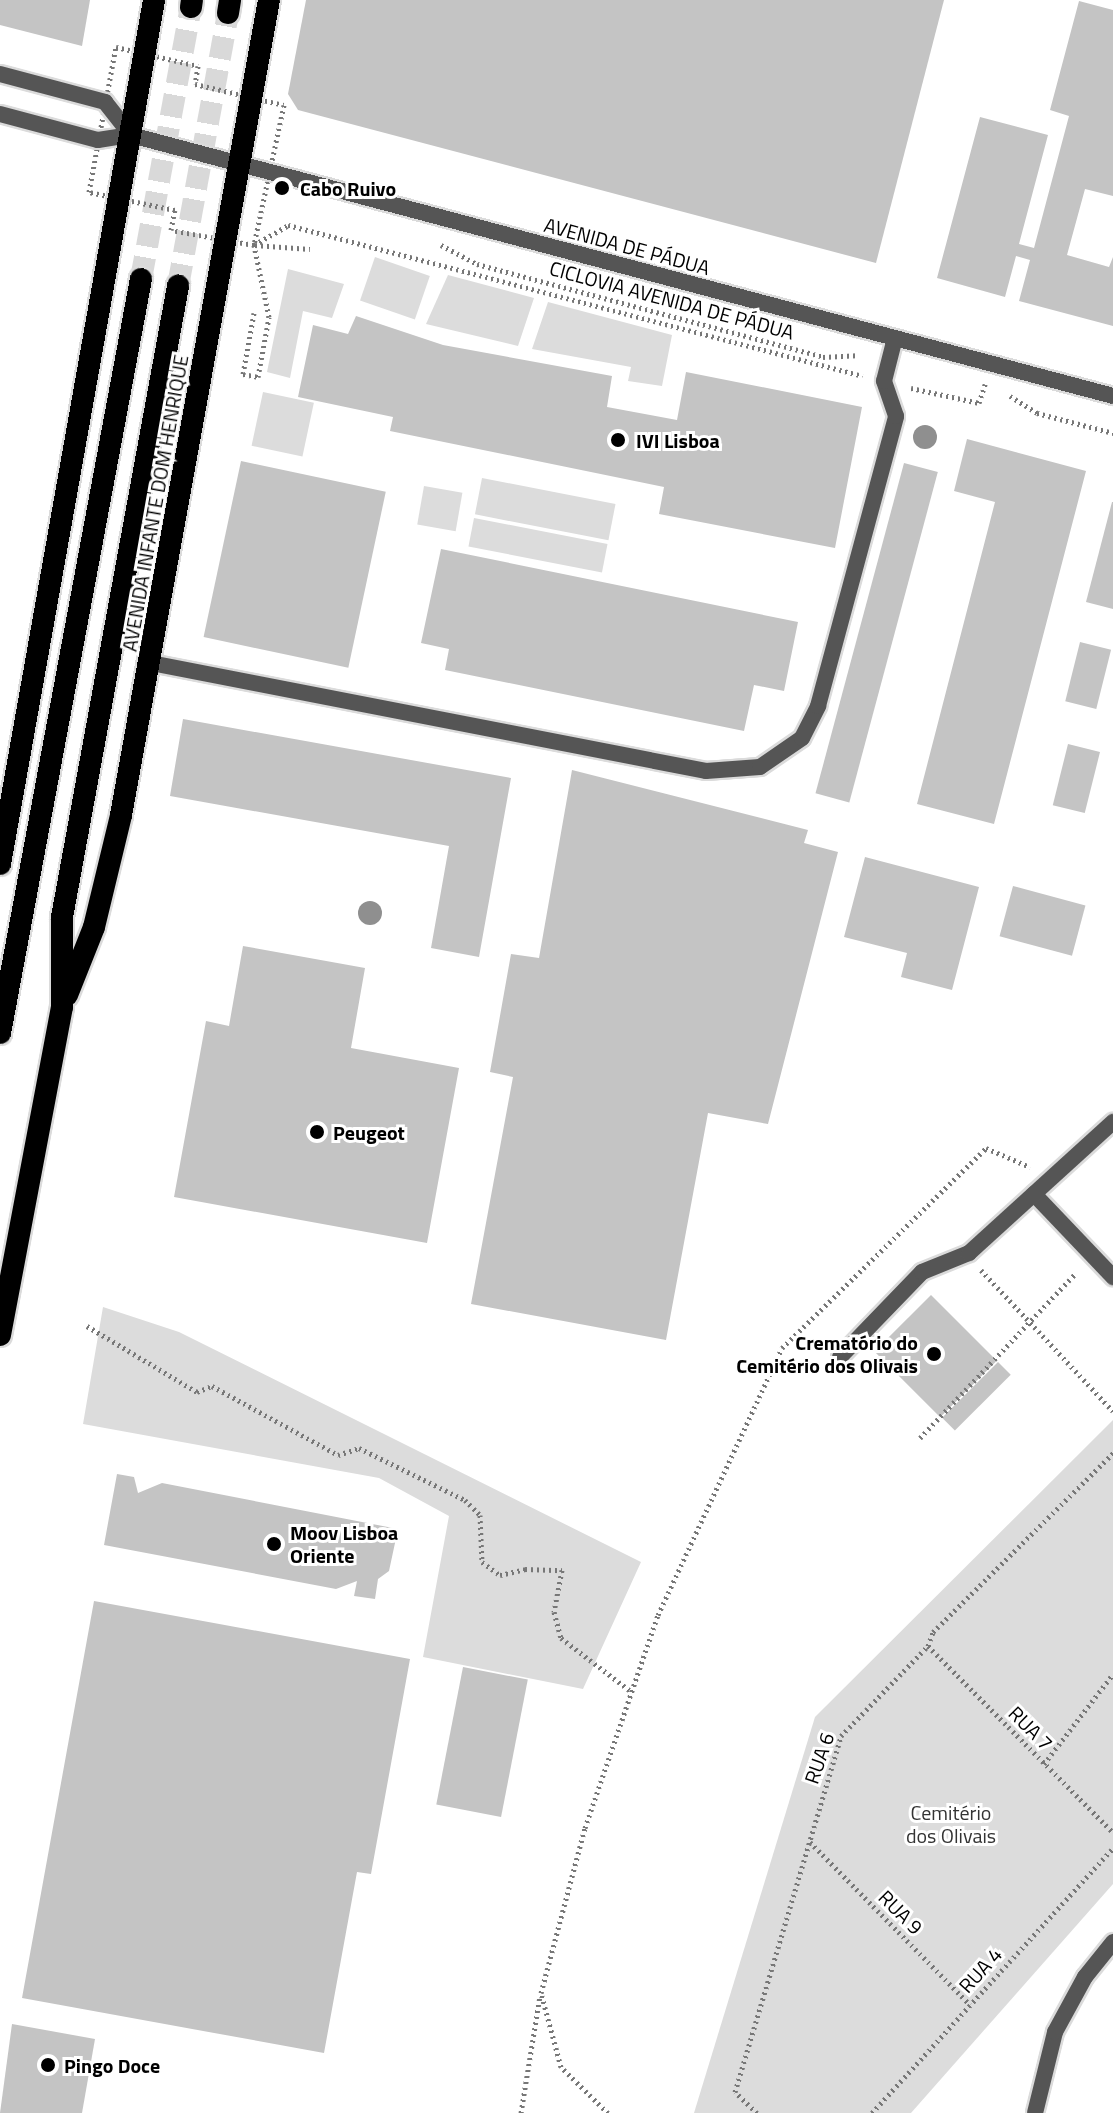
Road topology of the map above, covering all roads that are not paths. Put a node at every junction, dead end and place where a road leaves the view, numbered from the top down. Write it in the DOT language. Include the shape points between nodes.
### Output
graph roads {
  1 [pos="154,0"];
  2 [pos="269,0"];
  3 [pos="0,74"];
  4 [pos="0,114"];
  5 [pos="131,135"];
  6 [pos="240,164"];
  7 [pos="141,279"];
  8 [pos="178,286"];
  9 [pos="895,338"];
  10 [pos="1113,396"];
  11 [pos="151,663"];
  12 [pos="0,864"];
  13 [pos="62,1007"];
  14 [pos="0,1033"];
  15 [pos="1113,1122"];
  16 [pos="1034,1194"];
  17 [pos="1113,1277"];
  18 [pos="0,1335"];
  19 [pos="840,1357"];
  20 [pos="1113,1942"];
  21 [pos="1035,2113"];
  1 -- 5 [label="highway"];
  2 -- 6 [label="highway, AVENIDA INFANTE DOM HENRIQUE"];
  3 -- 5 [label="street" via="105,102"];
  4 -- 5 [label="street, AVENIDA DE PÁDUA" via="98,140"];
  5 -- 6 [label="street, AVENIDA DE PÁDUA"];
  5 -- 12 [label="highway"];
  6 -- 9 [label="street, AVENIDA DE PÁDUA"];
  6 -- 11 [label="highway, AVENIDA INFANTE DOM HENRIQUE"];
  7 -- 14 [label="highway"];
  8 -- 13 [label="highway, AVENIDA INFANTE DOM HENRIQUE" via="62,917"];
  9 -- 10 [label="street, AVENIDA DE PÁDUA"];
  9 -- 11 [label="street" via="884,381 896,416 818,706 802,738 760,767 706,771"];
  11 -- 13 [label="highway, AVENIDA INFANTE DOM HENRIQUE" via="94,927"];
  13 -- 18 [label="highway, AVENIDA INFANTE DOM HENRIQUE"];
  15 -- 16 [label="street"];
  16 -- 17 [label="street"];
  16 -- 19 [label="street" via="969,1253 922,1272"];
  20 -- 21 [label="street" via="1085,1977 1055,2032"];
}
